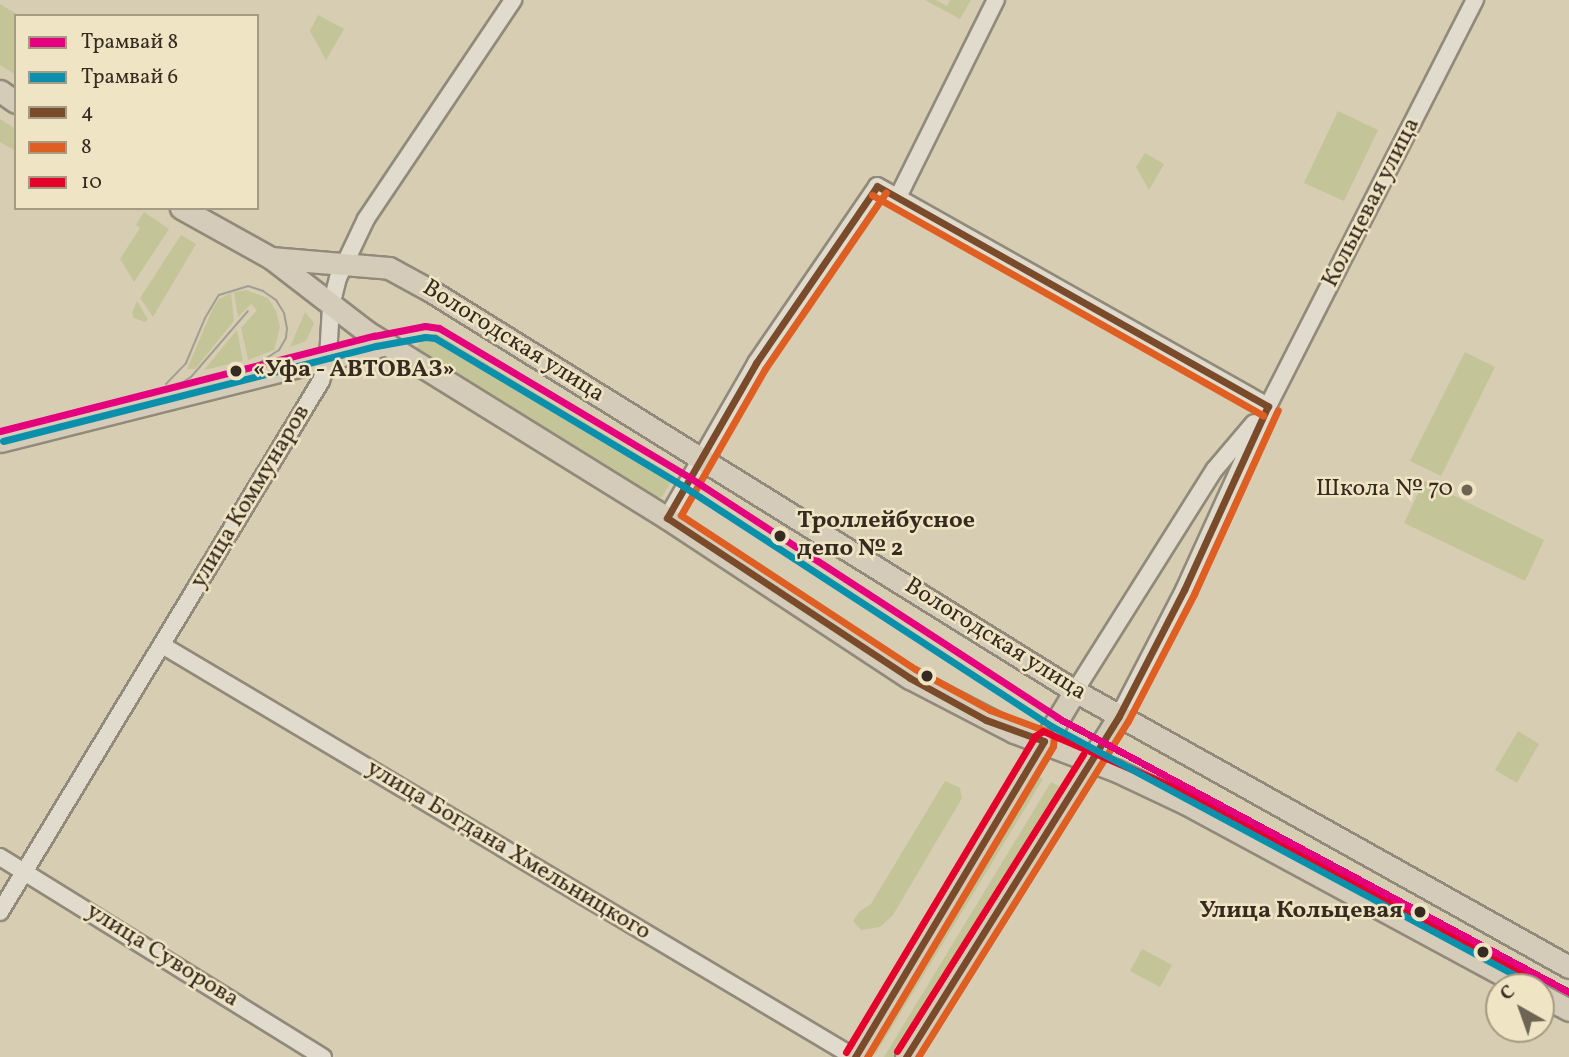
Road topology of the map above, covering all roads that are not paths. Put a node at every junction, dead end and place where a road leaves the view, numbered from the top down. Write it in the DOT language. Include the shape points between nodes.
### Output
graph roads {
  1 [pos="513,0"];
  2 [pos="996,0"];
  3 [pos="1475,0"];
  4 [pos="898,197"];
  5 [pos="185,210"];
  6 [pos="271,258"];
  7 [pos="344,264"];
  8 [pos="331,306"];
  9 [pos="387,344"];
  10 [pos="328,358"];
  11 [pos="1268,406"];
  12 [pos="0,441"];
  13 [pos="699,457"];
  14 [pos="667,518"];
  15 [pos="162,645"];
  16 [pos="1075,691"];
  17 [pos="1119,716"];
  18 [pos="1044,741"];
  19 [pos="1092,761"];
  20 [pos="0,857"];
  21 [pos="26,871"];
  22 [pos="0,912"];
  23 [pos="1569,967"];
  24 [pos="1499,973"];
  25 [pos="323,1057"];
  26 [pos="855,1057"];
  27 [pos="906,1057"];
  1 -- 7 [label="street, улица Коммунаров" via="366,219"];
  2 -- 4 [label="street"];
  3 -- 11 [label="street, Кольцевая улица"];
  4 -- 11 [label="street"];
  4 -- 13 [label="street" via="877,186 756,363"];
  5 -- 6 [label="main road, Вологодская улица"];
  6 -- 7 [label="main road, Вологодская улица"];
  6 -- 8 [label="main road, Вологодская улица"];
  7 -- 8 [label="street, улица Коммунаров"];
  7 -- 13 [label="main road, Вологодская улица" via="389,268"];
  8 -- 9 [label="main road, Вологодская улица"];
  8 -- 10 [label="street, улица Коммунаров"];
  9 -- 10 [label="main road"];
  9 -- 14 [label="main road, Вологодская улица"];
  10 -- 12 [label="main road"];
  10 -- 15 [label="street, улица Коммунаров" via="321,381"];
  11 -- 16 [label="street, Кольцевая улица" via="1214,469"];
  11 -- 17 [label="street, Кольцевая улица" via="1184,590"];
  13 -- 14 [label="street"];
  13 -- 16 [label="main road, Вологодская улица"];
  14 -- 18 [label="main road, Вологодская улица" via="910,678 986,720"];
  15 -- 21 [label="street, улица Коммунаров"];
  15 -- 26 [label="street, улица Богдана Хмельницкого"];
  16 -- 17 [label="main road, Вологодская улица"];
  16 -- 18 [label="main road, Кольцевая улица"];
  17 -- 19 [label="main road, Кольцевая улица"];
  17 -- 23 [label="main road, Вологодская улица"];
  18 -- 19 [label="main road, Вологодская улица"];
  18 -- 26 [label="main road, Кольцевая улица"];
  19 -- 24 [label="main road, Вологодская улица" via="1185,803"];
  19 -- 27 [label="main road, Кольцевая улица"];
  20 -- 21 [label="street, улица Суворова"];
  21 -- 22 [label="street, улица Коммунаров"];
  21 -- 25 [label="street, улица Суворова"];
}
